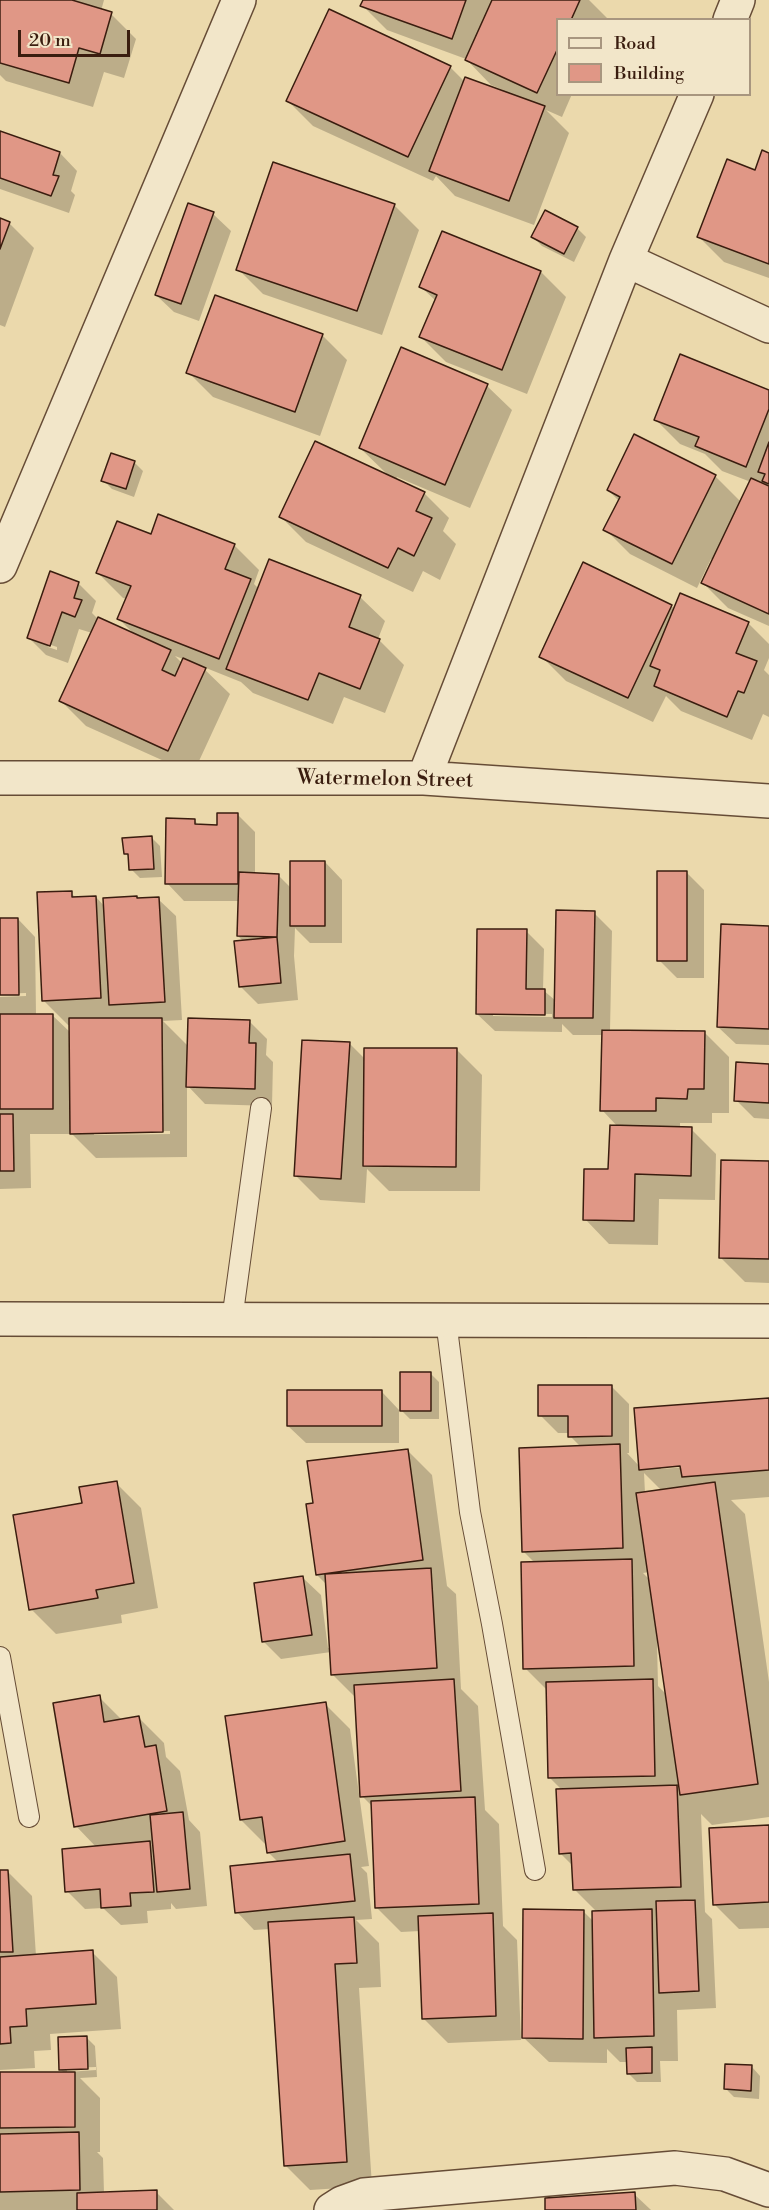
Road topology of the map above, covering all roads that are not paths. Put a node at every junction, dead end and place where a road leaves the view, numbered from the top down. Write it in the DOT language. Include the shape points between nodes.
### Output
graph roads {
  1 [pos="239,0"];
  2 [pos="738,0"];
  3 [pos="731,18"];
  4 [pos="696,96"];
  5 [pos="626,260"];
  6 [pos="769,326"];
  7 [pos="0,566"];
  8 [pos="0,778"];
  9 [pos="424,778"];
  10 [pos="769,801"];
  11 [pos="261,1108"];
  12 [pos="0,1319"];
  13 [pos="232,1320"];
  14 [pos="446,1320"];
  15 [pos="769,1321"];
  16 [pos="0,1657"];
  17 [pos="29,1817"];
  18 [pos="535,1870"];
  19 [pos="769,2190"];
  20 [pos="769,2197"];
  21 [pos="330,2210"];
  1 -- 7 [label="street"];
  2 -- 3 [label="street"];
  4 -- 5 [label="street"];
  5 -- 6 [label="street"];
  5 -- 9 [label="street"];
  8 -- 9 [label="street, Watermelon Street"];
  9 -- 10 [label="street, Watermelon Street"];
  11 -- 13 [label="lane"];
  12 -- 13 [label="street"];
  13 -- 14 [label="street"];
  14 -- 15 [label="street"];
  14 -- 18 [label="lane" via="470,1512"];
  16 -- 17 [label="lane"];
  19 -- 20 [label="street"];
  19 -- 21 [label="street" via="725,2174 675,2168 364,2195"];
}
